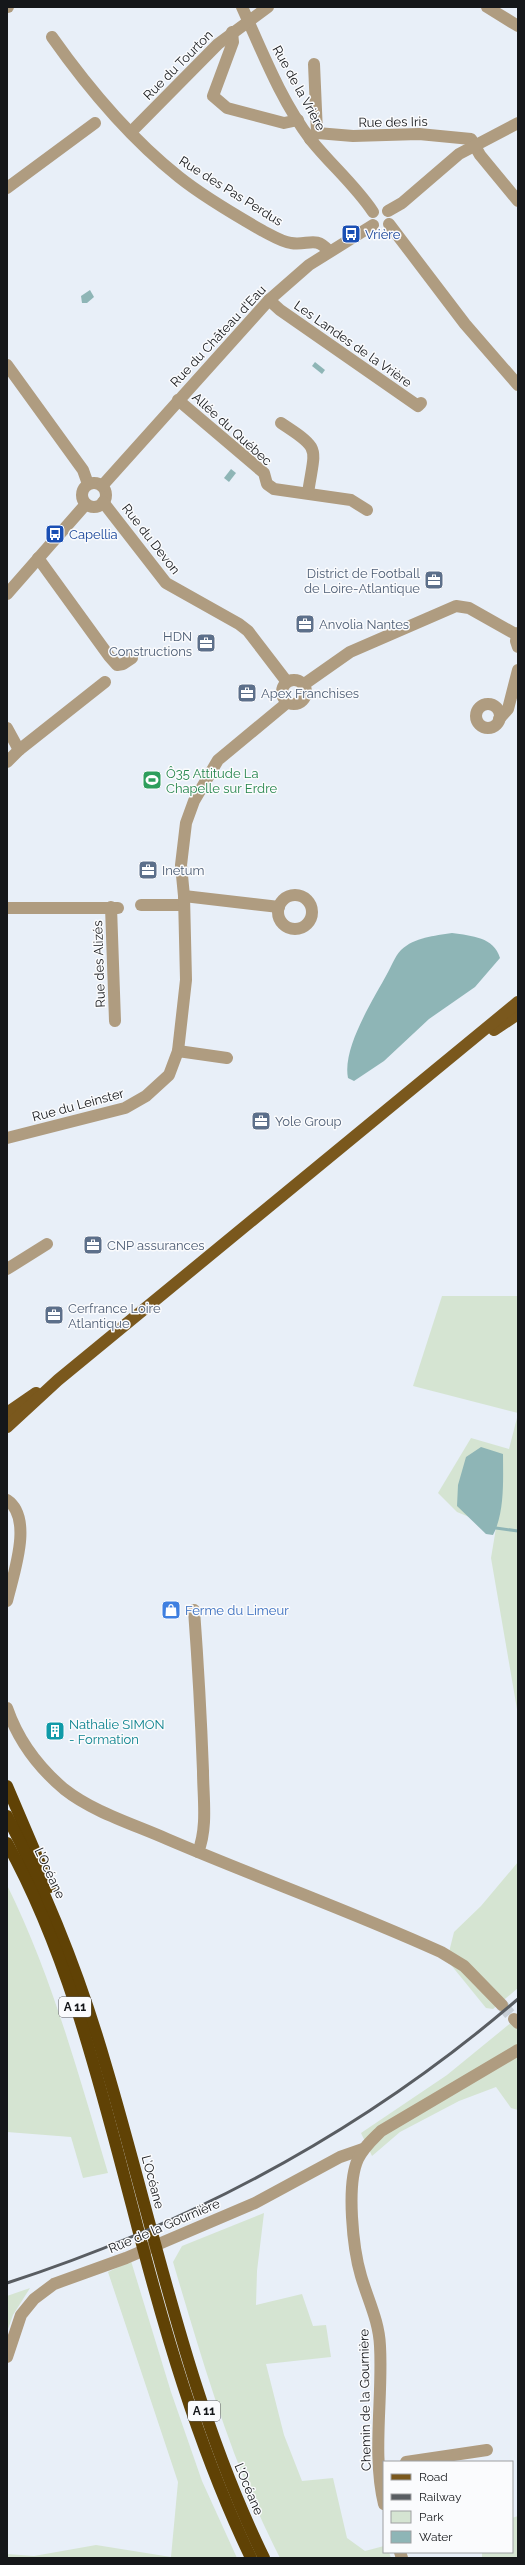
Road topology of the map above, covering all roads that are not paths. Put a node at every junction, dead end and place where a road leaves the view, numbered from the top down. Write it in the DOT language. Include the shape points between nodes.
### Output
graph roads {
  1 [pos="242,7"];
  2 [pos="268,7"];
  3 [pos="487,7"];
  4 [pos="248,19"];
  5 [pos="518,26"];
  6 [pos="232,32"];
  7 [pos="52,37"];
  8 [pos="314,64"];
  9 [pos="298,120"];
  10 [pos="95,123"];
  11 [pos="518,123"];
  12 [pos="131,132"];
  13 [pos="314,136"];
  14 [pos="474,146"];
  15 [pos="7,188"];
  16 [pos="518,201"];
  17 [pos="388,211"];
  18 [pos="373,212"];
  19 [pos="389,224"];
  20 [pos="373,225"];
  21 [pos="329,251"];
  22 [pos="269,300"];
  23 [pos="7,364"];
  24 [pos="518,385"];
  25 [pos="178,400"];
  26 [pos="421,403"];
  27 [pos="281,423"];
  28 [pos="88,484"];
  29 [pos="102,486"];
  30 [pos="308,493"];
  31 [pos="103,502"];
  32 [pos="86,504"];
  33 [pos="367,510"];
  34 [pos="38,558"];
  35 [pos="7,594"];
  36 [pos="518,638"];
  37 [pos="132,658"];
  38 [pos="518,670"];
  39 [pos="105,682"];
  40 [pos="287,682"];
  41 [pos="303,685"];
  42 [pos="511,697"];
  43 [pos="288,702"];
  44 [pos="494,706"];
  45 [pos="500,719"];
  46 [pos="7,728"];
  47 [pos="19,750"];
  48 [pos="7,762"];
  49 [pos="184,901"];
  50 [pos="142,905"];
  51 [pos="279,907"];
  52 [pos="7,908"];
  53 [pos="518,1002"];
  54 [pos="518,1014"];
  55 [pos="114,1021"];
  56 [pos="178,1051"];
  57 [pos="228,1058"];
  58 [pos="443,1064"];
  59 [pos="7,1138"];
  60 [pos="47,1244"];
  61 [pos="7,1269"];
  62 [pos="58,1380"];
  63 [pos="7,1413"];
  64 [pos="7,1427"];
  65 [pos="7,1500"];
  66 [pos="7,1510"];
  67 [pos="20,1532"];
  68 [pos="7,1601"];
  69 [pos="194,1610"];
  70 [pos="7,1708"];
  71 [pos="7,1786"];
  72 [pos="7,1816"];
  73 [pos="8,1845"];
  74 [pos="198,1852"];
  75 [pos="56,1919"];
  76 [pos="502,2005"];
  77 [pos="518,2050"];
  78 [pos="363,2149"];
  79 [pos="7,2357"];
  80 [pos="487,2450"];
  81 [pos="413,2461"];
  82 [pos="382,2466"];
  83 [pos="383,2485"];
  84 [pos="250,2558"];
  85 [pos="264,2558"];
  1 -- 4 [label="street, Rue de la Vrière"];
  2 -- 4 [label="street, Rue du Tourton"];
  3 -- 5 [label="street"];
  4 -- 6 [label="street, Rue du Tourton"];
  4 -- 9 [label="street, Rue de la Vrière"];
  6 -- 9 [label="street" via="233,42 213,96 228,108 284,123"];
  6 -- 12 [label="street, Rue du Tourton"];
  7 -- 12 [label="street, Rue des Pas Perdus"];
  8 -- 13 [label="street"];
  9 -- 13 [label="street, Rue de la Vrière"];
  10 -- 15 [label="street"];
  11 -- 14 [label="street"];
  12 -- 21 [label="street, Rue des Pas Perdus" via="179,177 264,231 289,243 317,242"];
  13 -- 14 [label="street, Rue des Iris" via="404,134 460,137 471,139"];
  13 -- 18 [label="street, Rue de la Vrière"];
  14 -- 16 [label="street"];
  14 -- 17 [label="street" via="446,164 402,203"];
  17 -- 18 [label="street" via="378,208"];
  17 -- 19 [label="street" via="391,217"];
  18 -- 20 [label="street"];
  19 -- 20 [label="street" via="383,228"];
  19 -- 24 [label="street" via="465,324"];
  20 -- 21 [label="street, Rue du Château d'Eau"];
  21 -- 22 [label="street, Rue du Château d'Eau" via="291,279"];
  22 -- 25 [label="street, Rue du Château d'Eau"];
  22 -- 26 [label="street, Les Landes de la Vrière" via="418,406"];
  23 -- 28 [label="street" via="84,470"];
  25 -- 29 [label="street, Rue du Château d'Eau"];
  25 -- 30 [label="street, Allée du Québec" via="264,473 267,484 274,489"];
  27 -- 30 [label="street" via="310,442 315,451"];
  28 -- 29 [label="street" via="96,483"];
  28 -- 32 [label="street" via="82,493"];
  29 -- 31 [label="street" via="106,496"];
  30 -- 33 [label="street, Allée du Québec" via="351,500"];
  31 -- 32 [label="street" via="97,506"];
  31 -- 40 [label="street, Rue du Devon" via="166,583 248,631"];
  32 -- 34 [label="street"];
  34 -- 35 [label="street"];
  34 -- 37 [label="street" via="117,665"];
  36 -- 41 [label="street" via="469,608 456,606 350,652"];
  38 -- 42 [label="street"];
  39 -- 47 [label="street"];
  40 -- 41 [label="street" via="294,680"];
  40 -- 43 [label="street" via="282,692"];
  41 -- 43 [label="street" via="306,692 304,698 295,704"];
  42 -- 44 [label="street"];
  42 -- 45 [label="street" via="508,709"];
  43 -- 49 [label="street, Rue du Leinster" via="230,748 207,774 194,801 181,845"];
  44 -- 45 [label="street" via="499,711"];
  44 -- 45 [label="street" via="483,705 477,710 476,718 480,725 488,728 496,725"];
  46 -- 47 [label="street"];
  47 -- 48 [label="street"];
  49 -- 50 [label="street"];
  49 -- 51 [label="street"];
  49 -- 56 [label="street, Rue du Leinster" via="186,980"];
  52 -- 55 [label="street, Rue des Alizés" via="115,908"];
  53 -- 58 [label="main road"];
  54 -- 58 [label="main road"];
  56 -- 57 [label="street"];
  56 -- 59 [label="street, Rue du Leinster" via="169,1075 146,1096 125,1108"];
  58 -- 62 [label="main road" via="307,1173"];
  60 -- 61 [label="street"];
  62 -- 63 [label="main road"];
  62 -- 64 [label="main road"];
  65 -- 67 [label="street" via="19,1515"];
  66 -- 67 [label="street"];
  67 -- 68 [label="street"];
  69 -- 74 [label="street" via="201,1713 204,1818 202,1842"];
  70 -- 74 [label="street" via="28,1751 64,1789 98,1809"];
  71 -- 75 [label="highway" via="55,1897"];
  72 -- 75 [label="highway, L’Océane / A 11"];
  73 -- 84 [label="highway, L’Océane / A 11" via="49,1935 76,2009 173,2354 218,2485"];
  74 -- 76 [label="street" via="442,1952 464,1966"];
  75 -- 85 [label="highway, L’Océane / A 11" via="97,2036 202,2406 227,2475"];
  77 -- 78 [label="street, Chemin de la Gournière" via="391,2124"];
  78 -- 79 [label="street, Rue de la Gournière" via="340,2157 255,2203 126,2258 54,2284 34,2299 21,2315"];
  78 -- 82 [label="street, Chemin de la Gournière" via="354,2175 353,2235 361,2277 379,2327"];
  80 -- 81 [label="street"];
  82 -- 83 [label="street, Chemin de la Gournière"];
}
